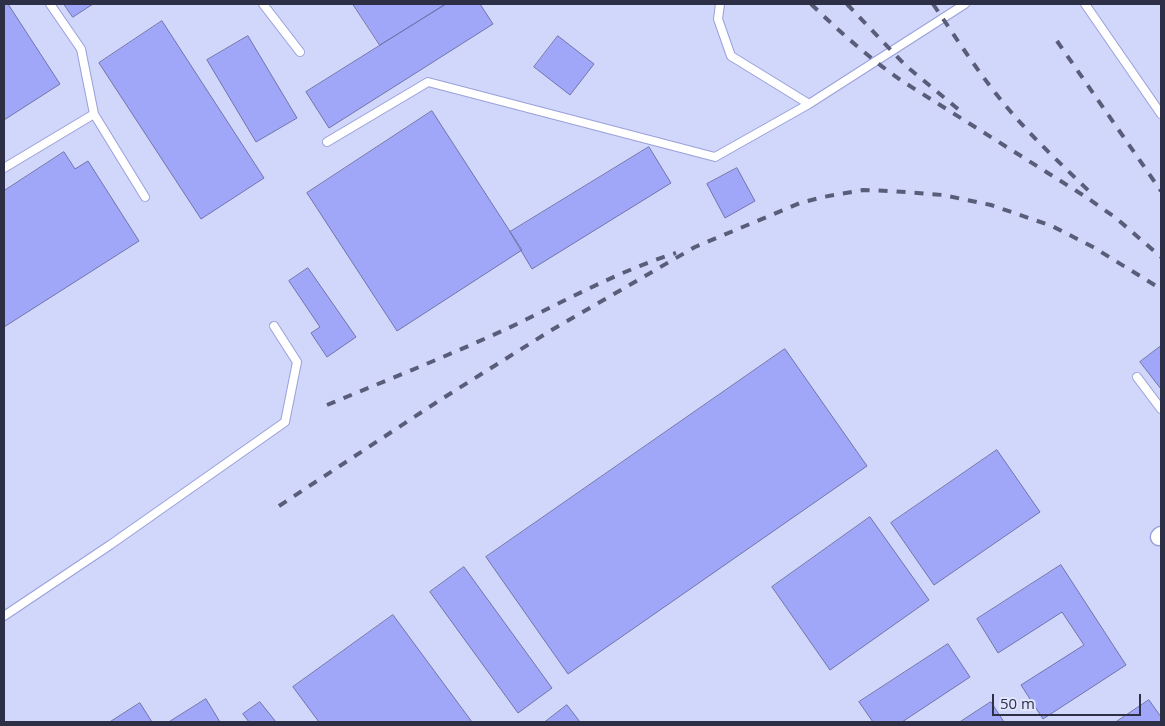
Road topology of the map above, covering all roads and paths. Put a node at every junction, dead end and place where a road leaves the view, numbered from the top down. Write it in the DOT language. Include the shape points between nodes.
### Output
graph roads {
  1 [pos="50,4"];
  2 [pos="263,4"];
  3 [pos="720,4"];
  4 [pos="965,4"];
  5 [pos="1085,4"];
  6 [pos="300,52"];
  7 [pos="809,104"];
  8 [pos="94,114"];
  9 [pos="1161,114"];
  10 [pos="327,142"];
  11 [pos="4,168"];
  12 [pos="145,197"];
  13 [pos="274,326"];
  14 [pos="1137,377"];
  15 [pos="1161,409"];
  16 [pos="4,616"];
  1 -- 8 [label="lane" via="80,49"];
  2 -- 6 [label="lane"];
  3 -- 7 [label="lane" via="718,19 731,56"];
  4 -- 7 [label="lane"];
  5 -- 9 [label="lane"];
  7 -- 10 [label="lane" via="715,157 428,82"];
  8 -- 11 [label="lane"];
  8 -- 12 [label="lane"];
  13 -- 16 [label="lane" via="297,362 285,422"];
  14 -- 15 [label="lane"];
}
